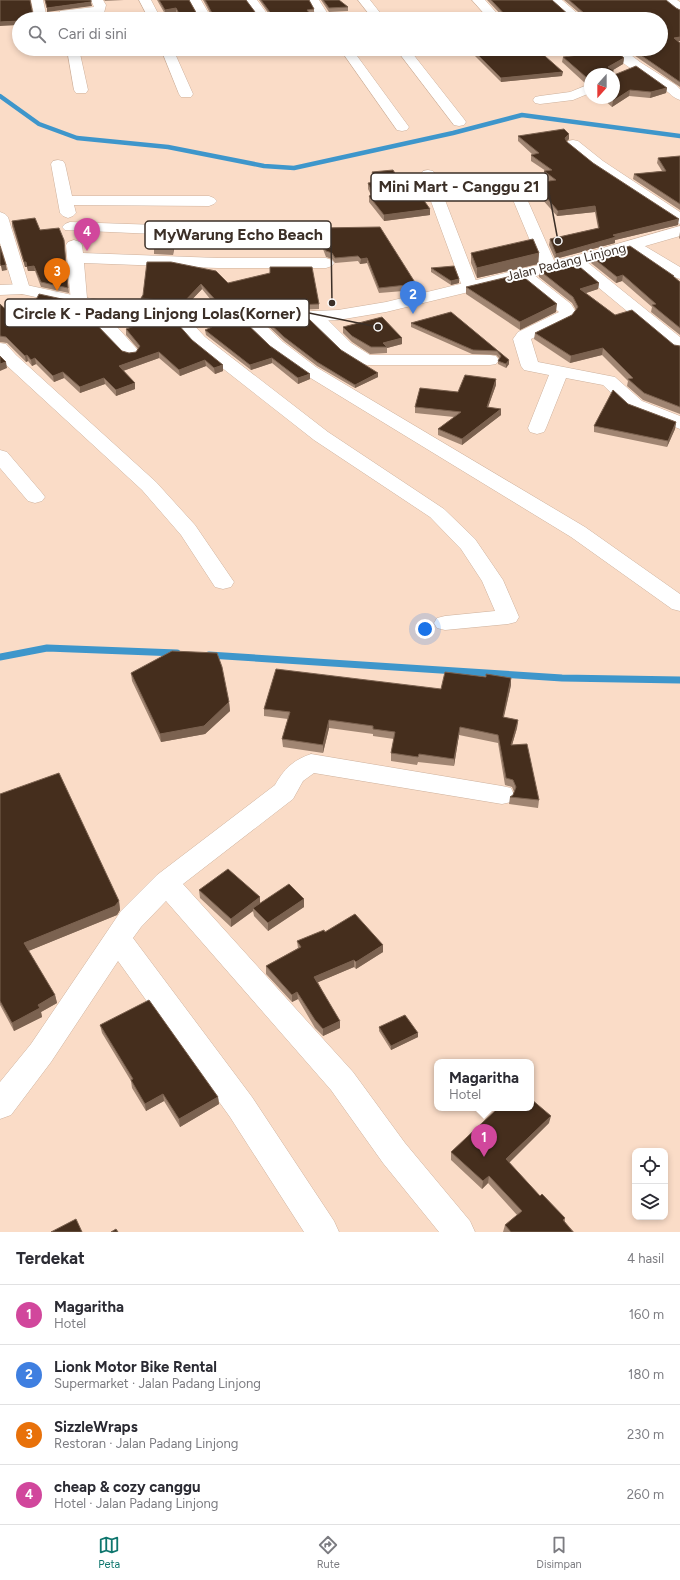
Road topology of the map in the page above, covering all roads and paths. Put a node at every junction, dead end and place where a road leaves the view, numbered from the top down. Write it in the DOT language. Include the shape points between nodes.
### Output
graph roads {
  1 [pos="37,0"];
  2 [pos="97,0"];
  3 [pos="145,0"];
  4 [pos="195,0"];
  5 [pos="251,0"];
  6 [pos="313,0"];
  7 [pos="364,0"];
  8 [pos="478,0"];
  9 [pos="555,0"];
  10 [pos="669,0"];
  11 [pos="680,8"];
  12 [pos="40,12"];
  13 [pos="82,12"];
  14 [pos="151,12"];
  15 [pos="202,12"];
  16 [pos="259,12"];
  17 [pos="321,12"];
  18 [pos="373,12"];
  19 [pos="489,12"];
  20 [pos="570,12"];
  21 [pos="74,56"];
  22 [pos="170,56"];
  23 [pos="351,56"];
  24 [pos="407,56"];
  25 [pos="624,56"];
  26 [pos="635,65"];
  27 [pos="621,72"];
  28 [pos="81,90"];
  29 [pos="584,91"];
  30 [pos="186,94"];
  31 [pos="680,96"];
  32 [pos="540,100"];
  33 [pos="459,122"];
  34 [pos="402,127"];
  35 [pos="573,144"];
  36 [pos="58,164"];
  37 [pos="428,174"];
  38 [pos="513,183"];
  39 [pos="65,200"];
  40 [pos="209,201"];
  41 [pos="0,217"];
  42 [pos="680,219"];
  43 [pos="70,228"];
  44 [pos="680,231"];
  45 [pos="245,233"];
  46 [pos="632,245"];
  47 [pos="76,258"];
  48 [pos="576,261"];
  49 [pos="326,263"];
  50 [pos="549,268"];
  51 [pos="523,274"];
  52 [pos="680,274"];
  53 [pos="470,286"];
  54 [pos="22,289"];
  55 [pos="0,290"];
  56 [pos="83,302"];
  57 [pos="174,314"];
  58 [pos="314,316"];
  59 [pos="249,319"];
  60 [pos="680,346"];
  61 [pos="0,348"];
  62 [pos="130,352"];
  63 [pos="490,360"];
  64 [pos="560,371"];
  65 [pos="680,423"];
  66 [pos="537,428"];
  67 [pos="0,456"];
  68 [pos="35,497"];
  69 [pos="223,582"];
  70 [pos="680,604"];
  71 [pos="445,623"];
  72 [pos="502,794"];
  73 [pos="166,883"];
  74 [pos="118,938"];
  75 [pos="0,1105"];
  76 [pos="323,1232"];
  77 [pos="459,1232"];
  1 -- 12 [label="street"];
  2 -- 13 [label="street" via="100,10"];
  3 -- 14 [label="street"];
  4 -- 15 [label="street"];
  5 -- 16 [label="street"];
  6 -- 17 [label="street"];
  7 -- 18 [label="street"];
  8 -- 19 [label="street"];
  9 -- 20 [label="street"];
  10 -- 11 [label="street"];
  21 -- 28 [label="street"];
  22 -- 30 [label="street"];
  23 -- 34 [label="street"];
  24 -- 33 [label="street"];
  25 -- 26 [label="street"];
  26 -- 27 [label="street"];
  26 -- 31 [label="street"];
  29 -- 32 [label="street" via="573,96"];
  35 -- 42 [label="street" via="598,164"];
  36 -- 39 [label="street"];
  37 -- 53 [label="street"];
  38 -- 50 [label="street"];
  39 -- 40 [label="street"];
  39 -- 43 [label="street"];
  41 -- 54 [label="street"];
  43 -- 45 [label="street"];
  43 -- 47 [label="street"];
  44 -- 46 [label="street, Jalan Padang Linjong"];
  46 -- 48 [label="street, Jalan Padang Linjong"];
  46 -- 52 [label="street"];
  47 -- 49 [label="street" via="218,263"];
  47 -- 56 [label="street"];
  48 -- 50 [label="street, Jalan Padang Linjong"];
  48 -- 60 [label="street"];
  50 -- 51 [label="street, Jalan Padang Linjong"];
  51 -- 53 [label="street, Jalan Padang Linjong"];
  51 -- 64 [label="street" via="568,312 566,316 528,333 522,340 530,366"];
  53 -- 58 [label="street, Jalan Padang Linjong" via="386,307"];
  54 -- 55 [label="street, Jalan Padang Linjong"];
  54 -- 56 [label="street, Jalan Padang Linjong"];
  56 -- 57 [label="street, Jalan Padang Linjong"];
  56 -- 62 [label="street"];
  57 -- 59 [label="street, Jalan Padang Linjong"];
  57 -- 71 [label="street" via="199,341 234,369 321,436 437,513 468,544 492,580 508,617"];
  58 -- 59 [label="street, Jalan Padang Linjong"];
  58 -- 63 [label="street" via="335,338 360,358 367,360"];
  59 -- 70 [label="street" via="262,334 290,356 351,396 578,532"];
  61 -- 69 [label="street" via="149,486 188,530"];
  64 -- 65 [label="street" via="610,381 635,405"];
  64 -- 66 [label="street"];
  67 -- 68 [label="street"];
  72 -- 73 [label="street" via="311,763 294,774 284,792 276,799"];
  73 -- 74 [label="street" via="131,919"];
  73 -- 77 [label="street" via="342,1081 394,1153"];
  74 -- 75 [label="street" via="41,1053"];
  74 -- 76 [label="street" via="241,1107"];
}
